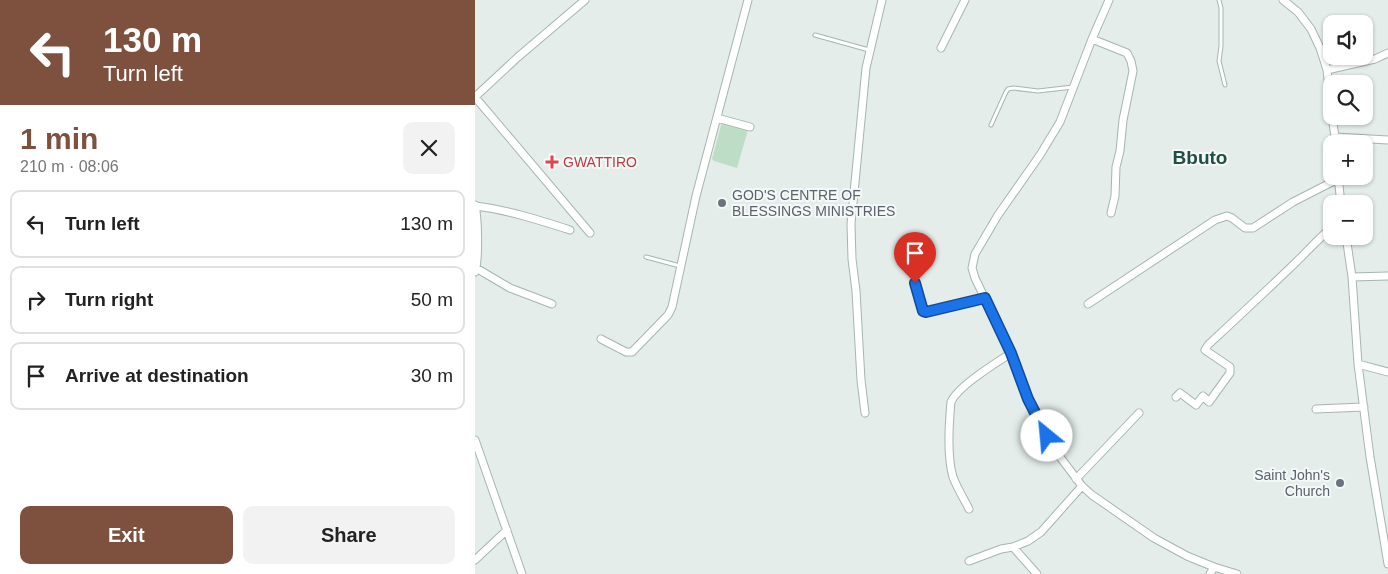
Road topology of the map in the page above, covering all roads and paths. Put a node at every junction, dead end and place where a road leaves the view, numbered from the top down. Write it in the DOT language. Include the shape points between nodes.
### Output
graph roads {
  1 [pos="585,0"];
  2 [pos="748,0"];
  3 [pos="882,0"];
  4 [pos="965,0"];
  5 [pos="1109,0"];
  6 [pos="1219,0"];
  7 [pos="1283,0"];
  8 [pos="815,35"];
  9 [pos="1092,39"];
  10 [pos="941,48"];
  11 [pos="870,50"];
  12 [pos="1388,53"];
  13 [pos="1327,70"];
  14 [pos="1328,75"];
  15 [pos="1225,86"];
  16 [pos="1073,87"];
  17 [pos="717,118"];
  18 [pos="991,125"];
  19 [pos="750,127"];
  20 [pos="1373,140"];
  21 [pos="1388,140"];
  22 [pos="1324,185"];
  23 [pos="475,205"];
  24 [pos="1111,213"];
  25 [pos="570,230"];
  26 [pos="590,233"];
  27 [pos="1323,235"];
  28 [pos="1347,245"];
  29 [pos="646,257"];
  30 [pos="681,266"];
  31 [pos="475,270"];
  32 [pos="1388,276"];
  33 [pos="1352,277"];
  34 [pos="915,283"];
  35 [pos="985,298"];
  36 [pos="552,304"];
  37 [pos="1088,304"];
  38 [pos="601,339"];
  39 [pos="1011,353"];
  40 [pos="1358,364"];
  41 [pos="1388,372"];
  42 [pos="1176,397"];
  43 [pos="1364,407"];
  44 [pos="1315,409"];
  45 [pos="1139,413"];
  46 [pos="865,414"];
  47 [pos="475,440"];
  48 [pos="1076,479"];
  49 [pos="1082,486"];
  50 [pos="969,509"];
  51 [pos="1385,529"];
  52 [pos="507,530"];
  53 [pos="1013,547"];
  54 [pos="475,560"];
  55 [pos="969,562"];
  56 [pos="1388,564"];
  57 [pos="1212,571"];
  58 [pos="522,574"];
  59 [pos="1037,574"];
  60 [pos="1237,574"];
  1 -- 26 [label="street" via="475,97"];
  2 -- 17 [label="street"];
  3 -- 11 [label="street"];
  4 -- 10 [label="street"];
  5 -- 9 [label="street"];
  6 -- 15 [label="lane" via="1219,61"];
  7 -- 13 [label="street" via="1311,29"];
  8 -- 11 [label="lane"];
  9 -- 16 [label="street"];
  9 -- 24 [label="street" via="1127,53 1133,71"];
  11 -- 46 [label="street" via="851,224"];
  12 -- 13 [label="street"];
  13 -- 14 [label="street"];
  16 -- 18 [label="lane" via="1008,90"];
  16 -- 35 [label="street" via="1060,122 975,254 972,268"];
  17 -- 19 [label="street"];
  17 -- 30 [label="street"];
  20 -- 21 [label="street"];
  22 -- 37 [label="street" via="1253,228 1245,228 1227,216 1215,220"];
  23 -- 25 [label="street" via="521,214"];
  23 -- 31 [label="street"];
  27 -- 42 [label="street" via="1209,344 1205,350 1230,367 1230,373 1209,402 1203,396 1196,406 1180,393"];
  28 -- 33 [label="street"];
  29 -- 30 [label="lane"];
  30 -- 38 [label="street" via="668,315 635,350 626,352"];
  31 -- 36 [label="street"];
  32 -- 33 [label="street"];
  33 -- 40 [label="street"];
  34 -- 35 [label="lane" via="926,312"];
  35 -- 39 [label="street"];
  39 -- 48 [label="street" via="1039,423"];
  39 -- 50 [label="street" via="960,390 951,402 951,468"];
  40 -- 41 [label="street"];
  40 -- 43 [label="street"];
  43 -- 44 [label="street"];
  43 -- 51 [label="street" via="1370,457"];
  45 -- 48 [label="street"];
  47 -- 52 [label="street"];
  48 -- 49 [label="street"];
  49 -- 53 [label="street" via="1041,532"];
  49 -- 57 [label="street" via="1154,538"];
  51 -- 56 [label="street"];
  52 -- 54 [label="street"];
  52 -- 58 [label="street"];
  53 -- 55 [label="street"];
  53 -- 59 [label="street"];
  57 -- 60 [label="street"];
}
